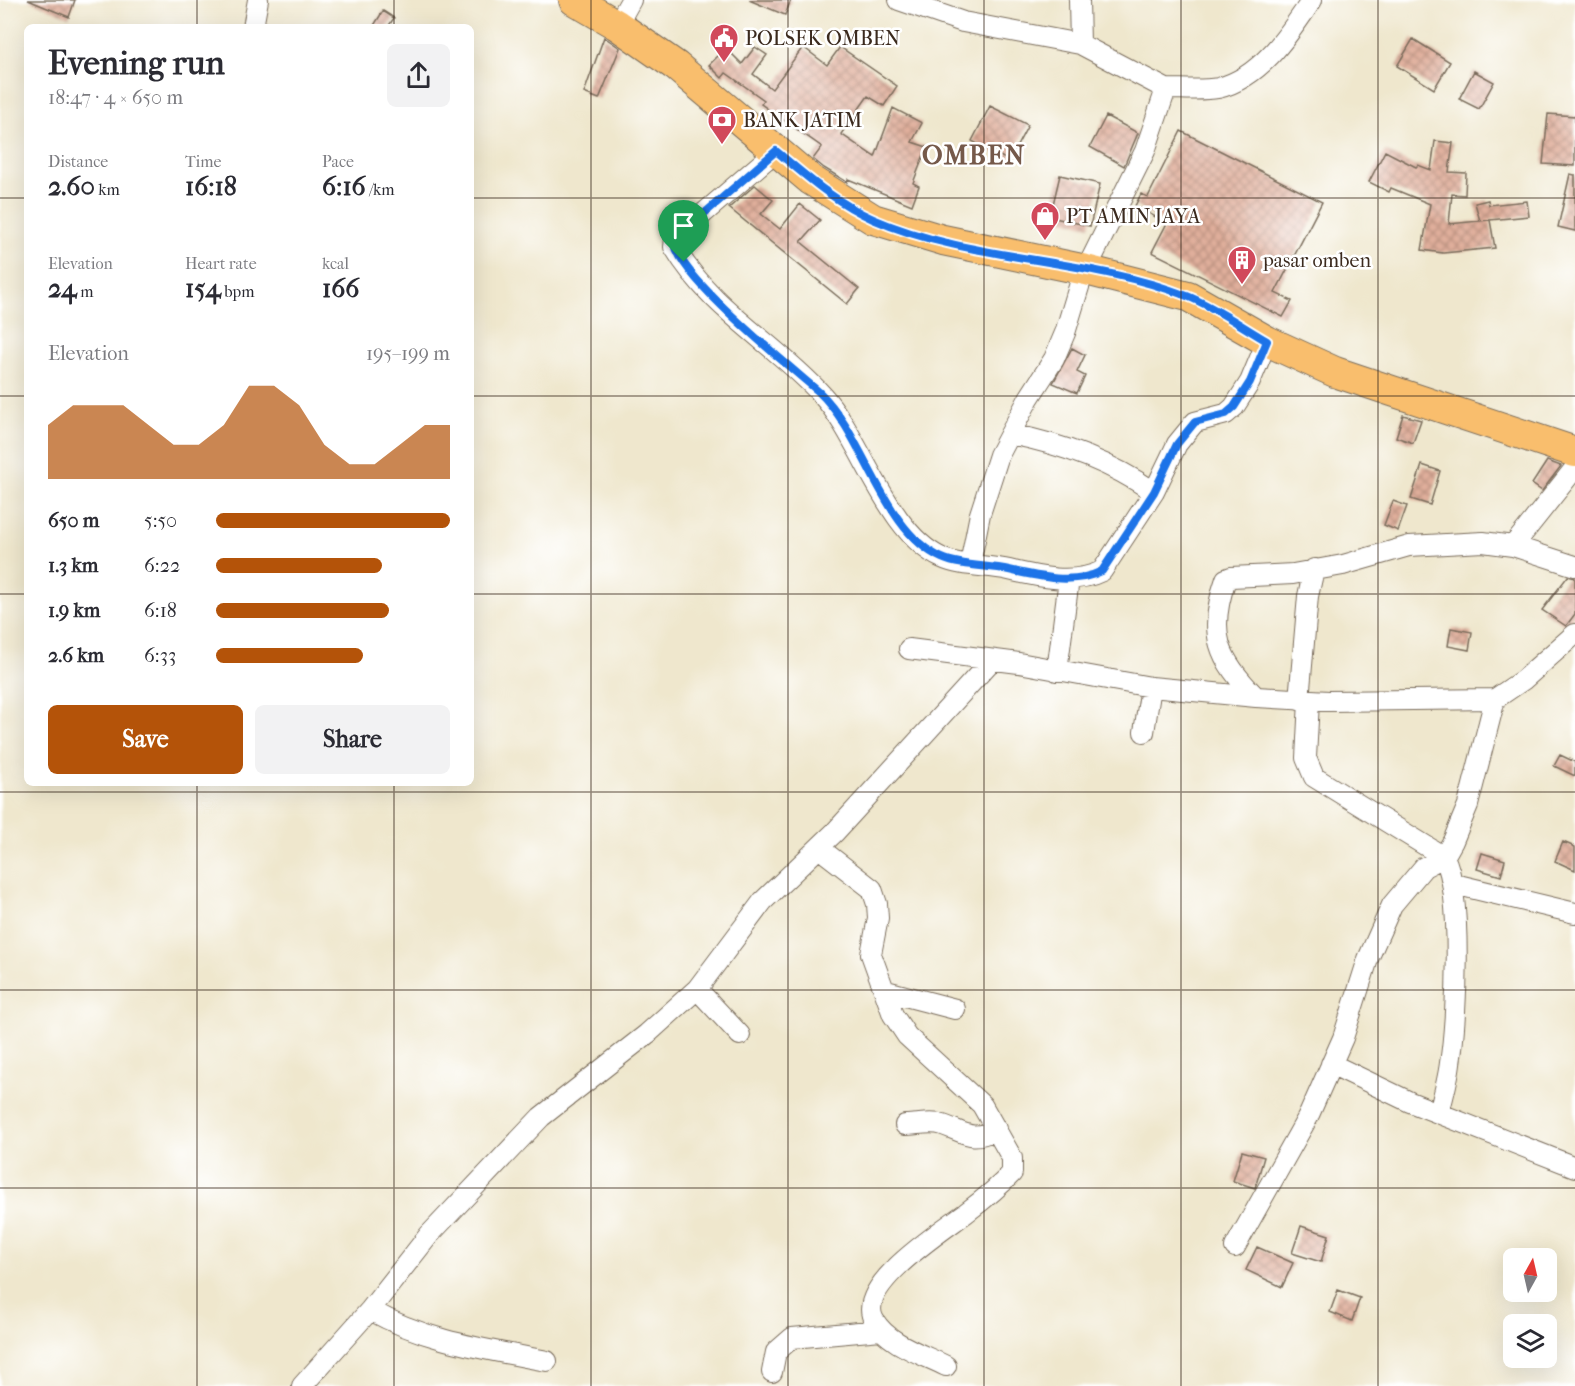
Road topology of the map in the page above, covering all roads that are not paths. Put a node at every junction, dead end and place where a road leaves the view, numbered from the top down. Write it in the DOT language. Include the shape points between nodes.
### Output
graph roads {
  1 [pos="258,0"];
  2 [pos="573,0"];
  3 [pos="899,0"];
  4 [pos="1079,0"];
  5 [pos="1312,0"];
  6 [pos="624,12"];
  7 [pos="254,24"];
  8 [pos="1080,44"];
  9 [pos="1166,89"];
  10 [pos="776,151"];
  11 [pos="1086,270"];
  12 [pos="1267,341"];
  13 [pos="1010,434"];
  14 [pos="1575,452"];
  15 [pos="1575,468"];
  16 [pos="1154,492"];
  17 [pos="1513,546"];
  18 [pos="970,564"];
  19 [pos="1575,566"];
  20 [pos="1314,569"];
  21 [pos="1069,579"];
  22 [pos="1575,634"];
  23 [pos="909,649"];
  24 [pos="992,660"];
  25 [pos="1057,670"];
  26 [pos="1151,687"];
  27 [pos="1256,697"];
  28 [pos="1495,699"];
  29 [pos="1304,700"];
  30 [pos="1144,732"];
  31 [pos="819,848"];
  32 [pos="1443,857"];
  33 [pos="1454,884"];
  34 [pos="1575,913"];
  35 [pos="697,989"];
  36 [pos="886,991"];
  37 [pos="955,1009"];
  38 [pos="740,1035"];
  39 [pos="1331,1064"];
  40 [pos="1439,1113"];
  41 [pos="905,1125"];
  42 [pos="997,1129"];
  43 [pos="1575,1167"];
  44 [pos="1235,1247"];
  45 [pos="370,1310"];
  46 [pos="881,1330"];
  47 [pos="547,1361"];
  48 [pos="946,1366"];
  49 [pos="772,1372"];
  50 [pos="302,1386"];
  1 -- 7 [label="street"];
  2 -- 6 [label="main road"];
  3 -- 8 [label="street" via="963,22"];
  4 -- 8 [label="street"];
  5 -- 9 [label="street" via="1271,56 1241,78 1216,88"];
  6 -- 10 [label="main road"];
  8 -- 9 [label="street"];
  9 -- 11 [label="street" via="1145,151"];
  10 -- 11 [label="main road" via="833,196 873,219 944,240"];
  10 -- 18 [label="street" via="683,231 675,239 674,247 702,286 821,394 845,425 909,533 938,556"];
  11 -- 12 [label="main road" via="1188,296"];
  11 -- 13 [label="street" via="1054,359"];
  12 -- 14 [label="main road" via="1335,372"];
  12 -- 16 [label="street" via="1250,382 1234,407 1226,414 1195,422 1188,429"];
  13 -- 16 [label="street" via="1099,459"];
  13 -- 18 [label="street" via="989,481"];
  15 -- 17 [label="street"];
  16 -- 21 [label="street" via="1102,571 1090,577"];
  17 -- 19 [label="street"];
  17 -- 20 [label="street" via="1482,542 1409,546"];
  18 -- 21 [label="street"];
  20 -- 27 [label="street" via="1226,579 1219,614 1220,647 1229,668"];
  20 -- 29 [label="street" via="1308,596"];
  21 -- 25 [label="street"];
  22 -- 28 [label="street"];
  23 -- 24 [label="street"];
  24 -- 25 [label="street"];
  24 -- 31 [label="street"];
  25 -- 26 [label="street"];
  26 -- 27 [label="street"];
  26 -- 30 [label="street"];
  27 -- 29 [label="street"];
  28 -- 29 [label="street"];
  28 -- 32 [label="street" via="1468,805"];
  29 -- 32 [label="street" via="1306,758 1314,777"];
  31 -- 35 [label="street" via="763,901"];
  31 -- 36 [label="street" via="872,889 878,918 871,954"];
  32 -- 33 [label="street"];
  32 -- 39 [label="street" via="1424,867 1392,905"];
  33 -- 34 [label="street"];
  33 -- 40 [label="street" via="1450,1062"];
  35 -- 38 [label="street"];
  35 -- 45 [label="street" via="541,1118 429,1235"];
  36 -- 37 [label="street"];
  36 -- 42 [label="street" via="898,1026 970,1092"];
  39 -- 40 [label="street"];
  39 -- 44 [label="street" via="1308,1117"];
  40 -- 43 [label="street"];
  41 -- 42 [label="street" via="944,1125 974,1137"];
  42 -- 46 [label="street" via="1012,1158 1012,1173 994,1192 928,1239 890,1274 871,1304 871,1313"];
  45 -- 47 [label="street" via="399,1326 445,1341"];
  45 -- 50 [label="street"];
  46 -- 48 [label="street"];
  46 -- 49 [label="street" via="792,1338 777,1352"];
}
